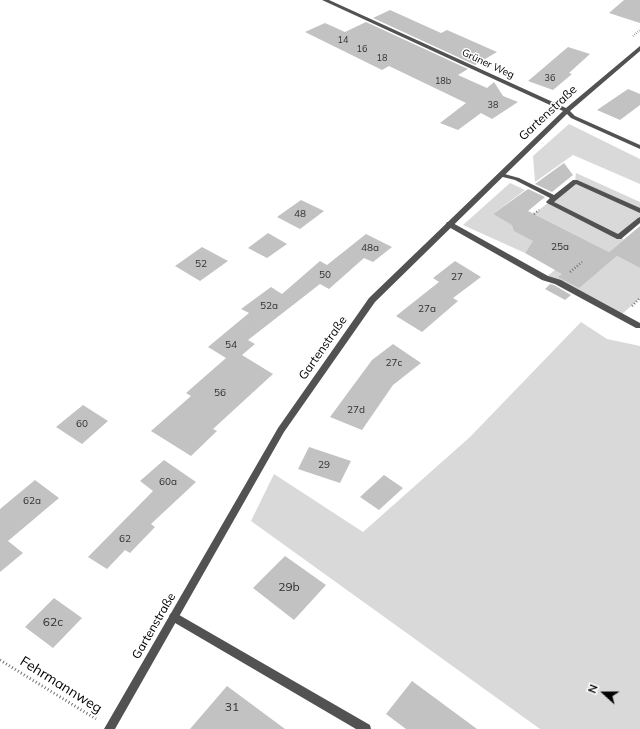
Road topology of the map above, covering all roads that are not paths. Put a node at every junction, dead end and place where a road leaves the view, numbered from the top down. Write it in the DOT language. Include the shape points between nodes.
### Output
graph roads {
  1 [pos="325,0"];
  2 [pos="640,48"];
  3 [pos="567,111"];
  4 [pos="640,148"];
  5 [pos="501,175"];
  6 [pos="555,198"];
  7 [pos="640,211"];
  8 [pos="640,219"];
  9 [pos="449,224"];
  10 [pos="639,326"];
  11 [pos="174,616"];
  12 [pos="110,729"];
  13 [pos="366,729"];
  1 -- 3 [label="street, Grüner Weg"];
  2 -- 3 [label="street, Gartenstraße"];
  3 -- 4 [label="street, Grüner Weg" via="573,118"];
  3 -- 5 [label="street, Gartenstraße"];
  5 -- 6 [label="street" via="517,179"];
  5 -- 9 [label="street, Gartenstraße"];
  6 -- 7 [label="street" via="575,181"];
  6 -- 8 [label="street" via="549,202 619,237"];
  9 -- 10 [label="street" via="545,278 558,282"];
  9 -- 11 [label="street, Gartenstraße" via="372,300 281,430"];
  11 -- 12 [label="street, Gartenstraße"];
  11 -- 13 [label="street"];
}
